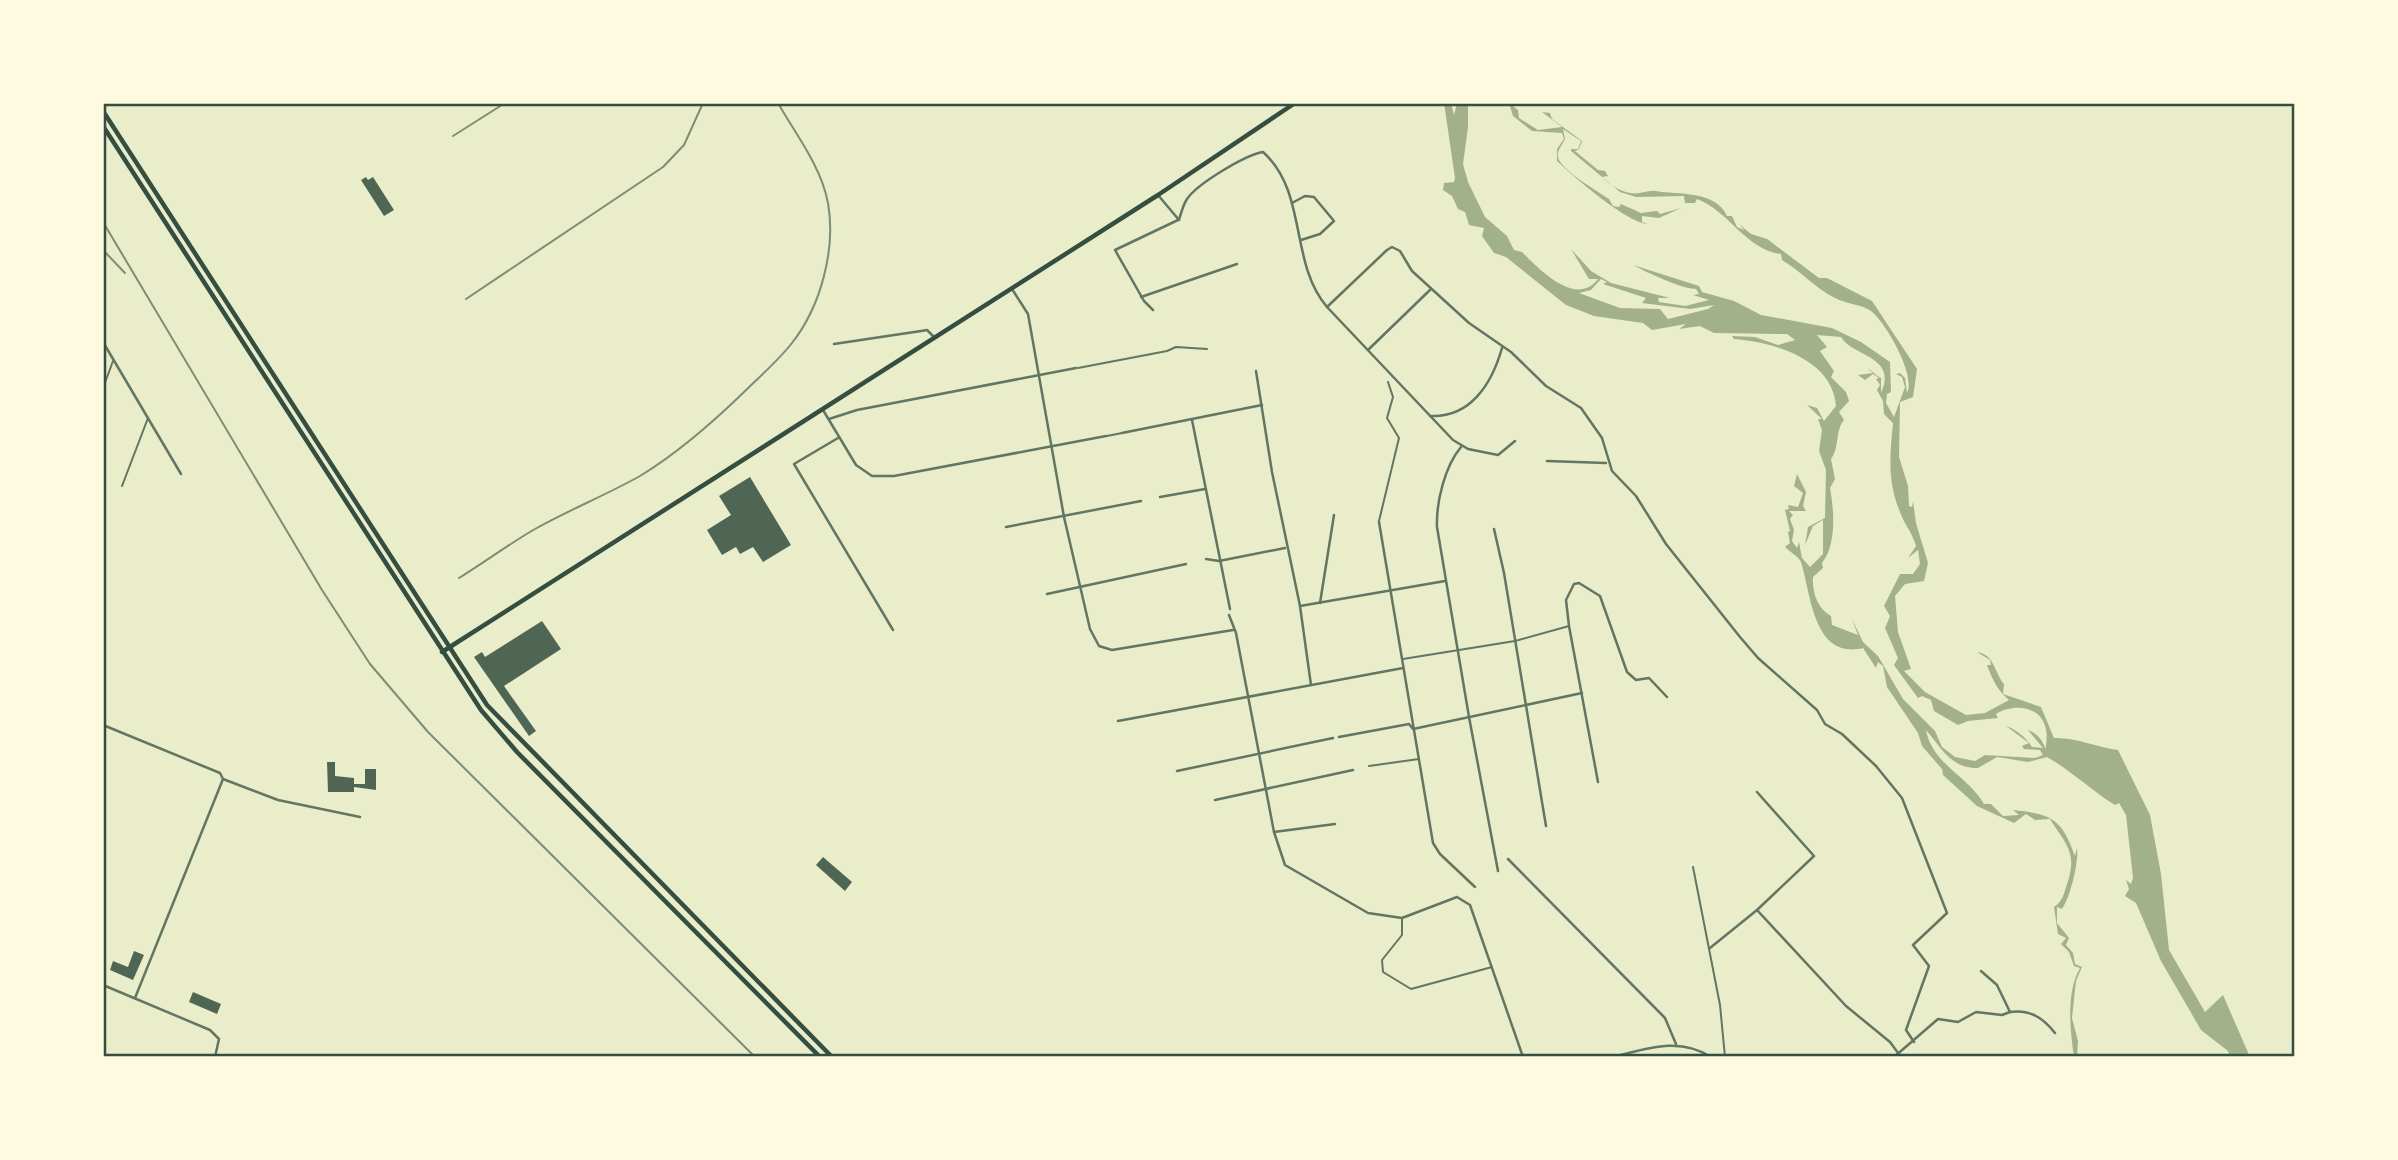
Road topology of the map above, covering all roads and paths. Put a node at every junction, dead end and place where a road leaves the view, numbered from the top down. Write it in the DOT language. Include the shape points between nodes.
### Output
graph roads {
  1 [pos="1289,103"];
  2 [pos="1295,103"];
  3 [pos="103,111"];
  4 [pos="1274,117"];
  5 [pos="103,126"];
  6 [pos="1158,195"];
  7 [pos="1292,203"];
  8 [pos="1179,220"];
  9 [pos="1301,240"];
  10 [pos="1237,264"];
  11 [pos="1012,288"];
  12 [pos="1431,289"];
  13 [pos="1142,297"];
  14 [pos="1327,307"];
  15 [pos="1153,310"];
  16 [pos="239,323"];
  17 [pos="232,327"];
  18 [pos="934,338"];
  19 [pos="103,342"];
  20 [pos="834,344"];
  21 [pos="1502,348"];
  22 [pos="1207,349"];
  23 [pos="1369,349"];
  24 [pos="114,360"];
  25 [pos="1076,368"];
  26 [pos="1255,372"];
  27 [pos="1039,375"];
  28 [pos="1388,382"];
  29 [pos="103,388"];
  30 [pos="1262,405"];
  31 [pos="822,409"];
  32 [pos="1430,416"];
  33 [pos="149,418"];
  34 [pos="830,419"];
  35 [pos="1192,420"];
  36 [pos="308,428"];
  37 [pos="301,432"];
  38 [pos="1122,433"];
  39 [pos="1106,436"];
  40 [pos="838,438"];
  41 [pos="1516,441"];
  42 [pos="1051,446"];
  43 [pos="1461,447"];
  44 [pos="1546,461"];
  45 [pos="1608,462"];
  46 [pos="181,474"];
  47 [pos="122,486"];
  48 [pos="345,489"];
  49 [pos="1205,489"];
  50 [pos="339,493"];
  51 [pos="1160,497"];
  52 [pos="1141,500"];
  53 [pos="1334,515"];
  54 [pos="1064,517"];
  55 [pos="1379,522"];
  56 [pos="1006,527"];
  57 [pos="1493,529"];
  58 [pos="1287,548"];
  59 [pos="1206,559"];
  60 [pos="1219,561"];
  61 [pos="1186,564"];
  62 [pos="1447,581"];
  63 [pos="406,583"];
  64 [pos="400,587"];
  65 [pos="1080,587"];
  66 [pos="1390,591"];
  67 [pos="1047,594"];
  68 [pos="1320,603"];
  69 [pos="1300,606"];
  70 [pos="1230,609"];
  71 [pos="1229,615"];
  72 [pos="1569,626"];
  73 [pos="893,630"];
  74 [pos="1233,630"];
  75 [pos="1515,641"];
  76 [pos="448,648"];
  77 [pos="1457,650"];
  78 [pos="442,652"];
  79 [pos="1402,659"];
  80 [pos="458,663"];
  81 [pos="452,667"];
  82 [pos="1403,668"];
  83 [pos="1311,685"];
  84 [pos="1582,693"];
  85 [pos="1667,697"];
  86 [pos="1247,698"];
  87 [pos="1528,707"];
  88 [pos="1469,717"];
  89 [pos="1118,721"];
  90 [pos="103,725"];
  91 [pos="1413,729"];
  92 [pos="1339,737"];
  93 [pos="1333,738"];
  94 [pos="523,746"];
  95 [pos="517,752"];
  96 [pos="1258,755"];
  97 [pos="1419,759"];
  98 [pos="1369,766"];
  99 [pos="1353,770"];
  100 [pos="1177,771"];
  101 [pos="223,779"];
  102 [pos="1598,782"];
  103 [pos="1266,789"];
  104 [pos="1757,792"];
  105 [pos="1215,800"];
  106 [pos="588,811"];
  107 [pos="360,817"];
  108 [pos="582,818"];
  109 [pos="1335,824"];
  110 [pos="1546,826"];
  111 [pos="1274,832"];
  112 [pos="1508,859"];
  113 [pos="1693,867"];
  114 [pos="1499,871"];
  115 [pos="1475,887"];
  116 [pos="1757,910"];
  117 [pos="1402,918"];
  118 [pos="1710,948"];
  119 [pos="1492,967"];
  120 [pos="1981,971"];
  121 [pos="103,985"];
  122 [pos="135,998"];
  123 [pos="778,1002"];
  124 [pos="772,1008"];
  125 [pos="2010,1012"];
  126 [pos="2055,1033"];
  127 [pos="1914,1042"];
  128 [pos="1676,1044"];
  129 [pos="1898,1056"];
  130 [pos="215,1057"];
  131 [pos="820,1057"];
  132 [pos="832,1057"];
  133 [pos="1523,1057"];
  134 [pos="1612,1057"];
  135 [pos="1711,1057"];
  136 [pos="1725,1057"];
  1 -- 4 [label="main road"];
  2 -- 4 [label="main road"];
  3 -- 16 [label="main road"];
  4 -- 6 [label="main road"];
  5 -- 17 [label="main road"];
  6 -- 8 [label="street"];
  6 -- 11 [label="main road"];
  7 -- 8 [label="street" via="1282,173 1260,152 1188,198"];
  7 -- 9 [label="street"];
  7 -- 9 [label="street" via="1314,197 1334,221 1320,234"];
  8 -- 13 [label="street" via="1115,250"];
  9 -- 14 [label="street" via="1313,288"];
  10 -- 13 [label="street"];
  11 -- 18 [label="main road"];
  11 -- 27 [label="street" via="1028,314"];
  12 -- 14 [label="street" via="1392,247"];
  12 -- 21 [label="street"];
  12 -- 23 [label="street"];
  13 -- 15 [label="street"];
  14 -- 23 [label="street"];
  16 -- 17 [label="main road"];
  16 -- 36 [label="main road"];
  17 -- 37 [label="main road"];
  18 -- 20 [label="street" via="927,330"];
  18 -- 31 [label="main road"];
  19 -- 24 [label="street"];
  21 -- 32 [label="street" via="1487,385 1460,412"];
  21 -- 45 [label="street" via="1546,386 1581,408 1602,438"];
  22 -- 25 [label="lane" via="1175,346"];
  23 -- 32 [label="street"];
  24 -- 29 [label="lane"];
  24 -- 33 [label="street"];
  25 -- 27 [label="street"];
  26 -- 30 [label="street"];
  27 -- 34 [label="street"];
  27 -- 42 [label="street"];
  28 -- 55 [label="lane" via="1393,397 1387,418 1399,438"];
  30 -- 35 [label="street"];
  30 -- 58 [label="street"];
  31 -- 34 [label="street"];
  31 -- 76 [label="main road"];
  32 -- 43 [label="street"];
  33 -- 46 [label="street"];
  33 -- 47 [label="lane"];
  34 -- 40 [label="street"];
  35 -- 38 [label="street"];
  35 -- 49 [label="street"];
  36 -- 37 [label="main road"];
  36 -- 48 [label="main road"];
  37 -- 50 [label="main road"];
  38 -- 39 [label="lane"];
  39 -- 42 [label="street"];
  40 -- 42 [label="street" via="856,465 872,477"];
  40 -- 73 [label="street" via="794,464"];
  41 -- 43 [label="street" via="1498,455"];
  42 -- 54 [label="street"];
  43 -- 62 [label="street" via="1451,458 1436,514"];
  44 -- 45 [label="street"];
  45 -- 127 [label="street" via="1650,515 1666,544 1749,647 1817,710 1829,728 1842,734 1875,766 1905,803 1947,913 1913,945 1929,966 1906,1030"];
  48 -- 50 [label="main road"];
  48 -- 63 [label="main road"];
  49 -- 51 [label="street"];
  49 -- 60 [label="street"];
  50 -- 64 [label="main road"];
  52 -- 54 [label="street"];
  53 -- 68 [label="street"];
  54 -- 56 [label="street"];
  54 -- 65 [label="street"];
  55 -- 66 [label="street"];
  57 -- 75 [label="street"];
  58 -- 60 [label="street"];
  58 -- 69 [label="street"];
  59 -- 60 [label="street"];
  60 -- 70 [label="street"];
  61 -- 65 [label="street"];
  62 -- 66 [label="street"];
  62 -- 77 [label="street"];
  63 -- 64 [label="main road"];
  63 -- 76 [label="main road"];
  64 -- 78 [label="main road"];
  65 -- 67 [label="street"];
  65 -- 74 [label="street" via="1090,629 1099,646 1112,650"];
  66 -- 68 [label="street"];
  66 -- 79 [label="street"];
  68 -- 69 [label="street"];
  69 -- 83 [label="street"];
  71 -- 74 [label="street"];
  72 -- 75 [label="lane"];
  72 -- 84 [label="street"];
  72 -- 85 [label="street" via="1566,600 1574,584 1597,592 1627,672 1636,680 1649,678"];
  74 -- 86 [label="street"];
  75 -- 77 [label="lane"];
  75 -- 87 [label="street"];
  76 -- 78 [label="main road"];
  76 -- 80 [label="main road"];
  77 -- 79 [label="lane"];
  77 -- 88 [label="street"];
  78 -- 81 [label="main road"];
  79 -- 82 [label="street"];
  80 -- 81 [label="main road"];
  80 -- 94 [label="main road"];
  81 -- 95 [label="main road"];
  82 -- 83 [label="street"];
  82 -- 91 [label="street"];
  83 -- 86 [label="street"];
  84 -- 87 [label="street"];
  84 -- 102 [label="street"];
  86 -- 89 [label="street"];
  86 -- 96 [label="street"];
  87 -- 88 [label="street"];
  87 -- 110 [label="street"];
  88 -- 91 [label="street"];
  88 -- 114 [label="street"];
  90 -- 101 [label="street" via="220,773"];
  91 -- 92 [label="street" via="1409,724"];
  91 -- 97 [label="street"];
  93 -- 96 [label="street"];
  94 -- 95 [label="main road"];
  94 -- 106 [label="main road"];
  95 -- 108 [label="main road"];
  96 -- 100 [label="street"];
  96 -- 103 [label="street"];
  97 -- 98 [label="lane"];
  97 -- 115 [label="street" via="1433,843"];
  99 -- 103 [label="street"];
  101 -- 107 [label="street" via="278,800"];
  101 -- 122 [label="street"];
  103 -- 105 [label="street"];
  103 -- 111 [label="street"];
  104 -- 116 [label="street" via="1814,856"];
  106 -- 108 [label="main road"];
  106 -- 123 [label="main road"];
  108 -- 124 [label="main road"];
  109 -- 111 [label="street"];
  111 -- 117 [label="street" via="1281,858 1294,872 1368,913"];
  112 -- 128 [label="street" via="1665,1018"];
  113 -- 118 [label="lane"];
  116 -- 118 [label="street"];
  116 -- 129 [label="street" via="1846,1006 1890,1042"];
  117 -- 119 [label="street" via="1447,899 1465,901"];
  117 -- 119 [label="lane" via="1402,935 1382,960 1383,972 1411,989"];
  118 -- 136 [label="lane"];
  119 -- 133 [label="street"];
  120 -- 125 [label="street" via="1997,985"];
  121 -- 122 [label="street"];
  122 -- 130 [label="street" via="209,1030 219,1039"];
  123 -- 124 [label="main road"];
  123 -- 132 [label="main road"];
  124 -- 131 [label="main road"];
  125 -- 126 [label="street" via="2040,1016"];
  125 -- 127 [label="street" via="1976,1012 1955,1022 1938,1019"];
  127 -- 129 [label="street"];
  128 -- 134 [label="street"];
  128 -- 135 [label="street"];
}
